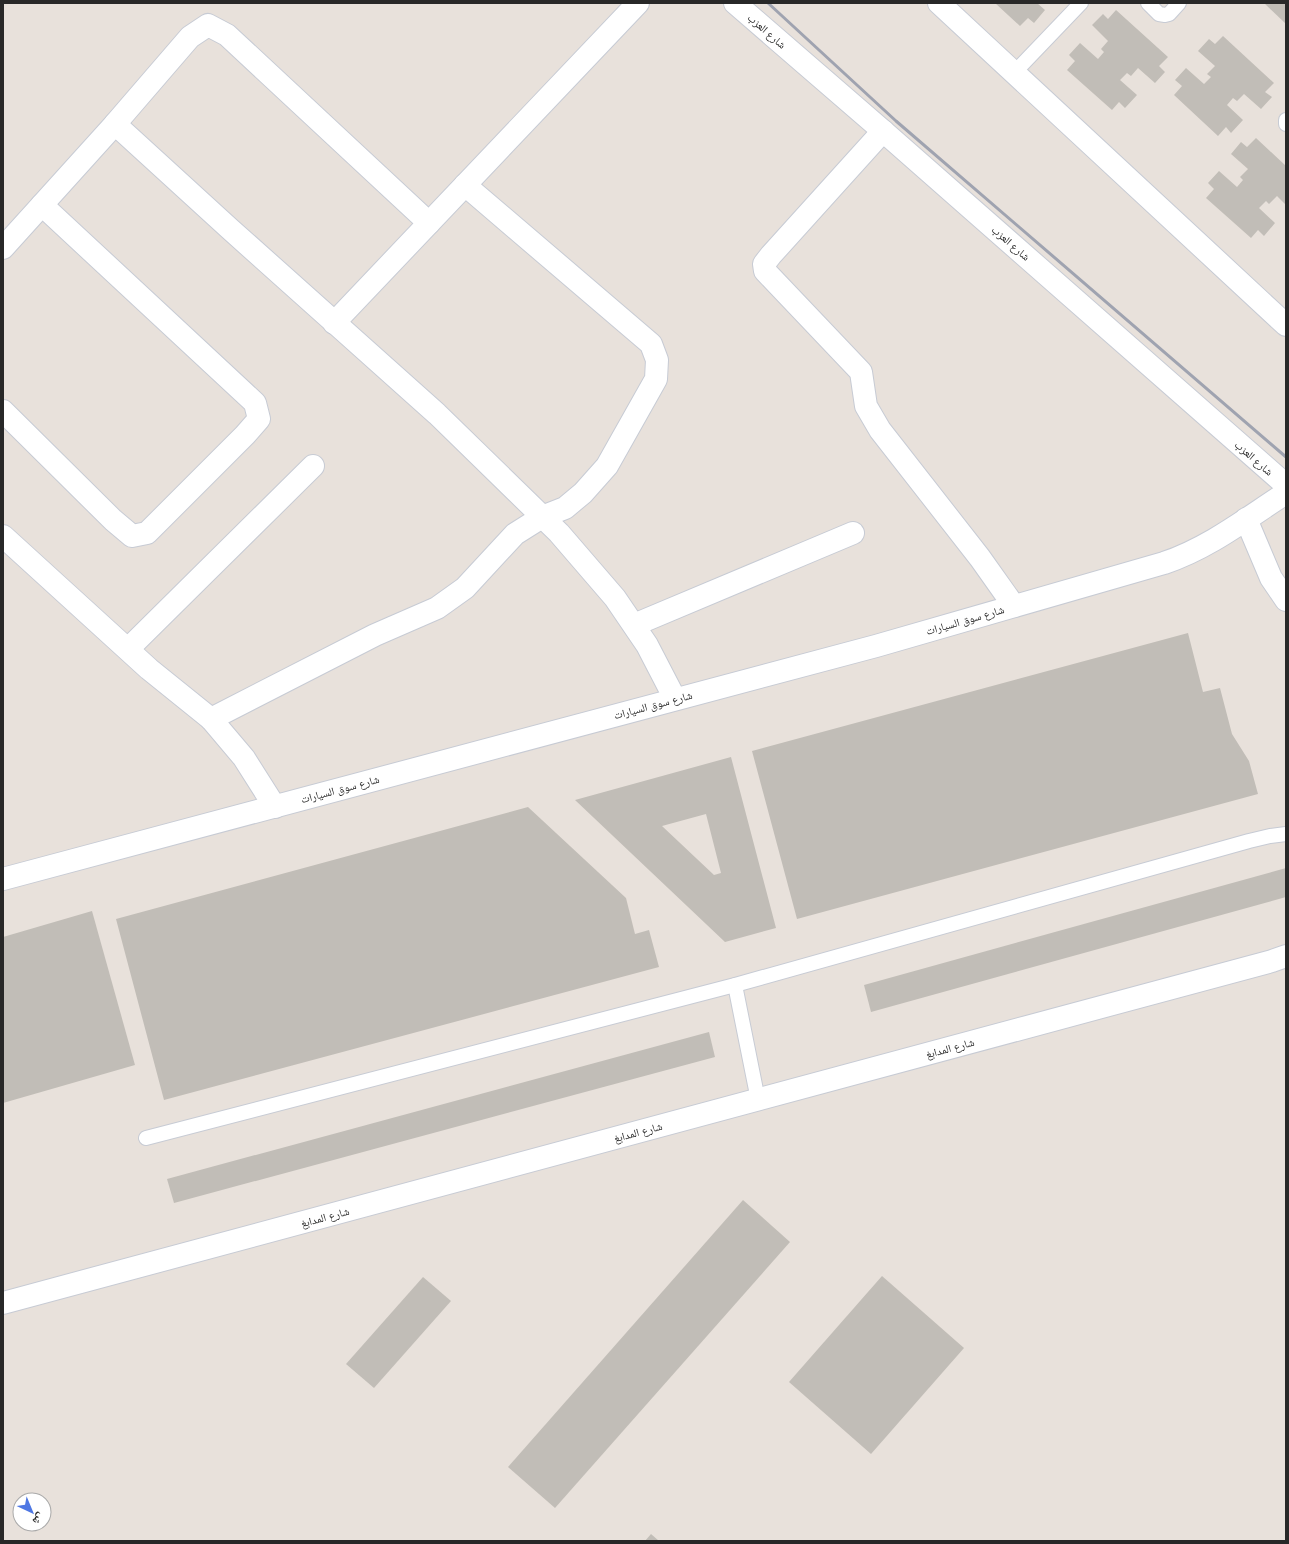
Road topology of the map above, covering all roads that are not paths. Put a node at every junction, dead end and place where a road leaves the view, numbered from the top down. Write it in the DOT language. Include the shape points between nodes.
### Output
graph roads {
  1 [pos="638,3"];
  2 [pos="735,3"];
  3 [pos="939,3"];
  4 [pos="1081,3"];
  5 [pos="1148,3"];
  6 [pos="1179,3"];
  7 [pos="1014,73"];
  8 [pos="1286,120"];
  9 [pos="115,124"];
  10 [pos="1286,124"];
  11 [pos="883,131"];
  12 [pos="465,185"];
  13 [pos="42,205"];
  14 [pos="429,223"];
  15 [pos="3,248"];
  16 [pos="334,323"];
  17 [pos="1286,325"];
  18 [pos="3,411"];
  19 [pos="313,466"];
  20 [pos="1286,485"];
  21 [pos="1286,493"];
  22 [pos="542,517"];
  23 [pos="1246,519"];
  24 [pos="853,533"];
  25 [pos="3,536"];
  26 [pos="1286,600"];
  27 [pos="1014,606"];
  28 [pos="634,625"];
  29 [pos="128,650"];
  30 [pos="675,699"];
  31 [pos="211,719"];
  32 [pos="274,807"];
  33 [pos="1286,834"];
  34 [pos="3,879"];
  35 [pos="1281,959"];
  36 [pos="735,985"];
  37 [pos="758,1100"];
  38 [pos="146,1138"];
  39 [pos="3,1303"];
  1 -- 12 [label="street"];
  2 -- 11 [label="street, شارع العزب"];
  3 -- 7 [label="street"];
  4 -- 7 [label="lane"];
  5 -- 6 [label="lane" via="1159,14 1165,15"];
  7 -- 17 [label="street"];
  8 -- 10 [label="lane"];
  9 -- 13 [label="street"];
  9 -- 14 [label="street" via="190,37 208,25 227,35"];
  9 -- 16 [label="street"];
  11 -- 20 [label="street, شارع العزب"];
  11 -- 27 [label="street" via="771,255 764,264 765,271 861,372 866,406 880,430 980,558"];
  12 -- 14 [label="street"];
  12 -- 22 [label="street" via="651,344 657,360 656,379 607,466 565,508"];
  13 -- 15 [label="street"];
  13 -- 18 [label="street" via="255,403 259,419 147,533 132,536"];
  14 -- 16 [label="street"];
  16 -- 22 [label="street" via="437,414"];
  19 -- 29 [label="street"];
  21 -- 23 [label="street, شارع سوق السيارات"];
  22 -- 28 [label="street" via="615,598"];
  22 -- 31 [label="street" via="515,534 465,588 437,608 375,635"];
  23 -- 26 [label="street" via="1271,578"];
  23 -- 27 [label="street, شارع سوق السيارات" via="1182,557"];
  24 -- 28 [label="street"];
  25 -- 29 [label="street"];
  27 -- 30 [label="street, شارع سوق السيارات" via="876,646"];
  28 -- 30 [label="street"];
  29 -- 31 [label="street"];
  30 -- 32 [label="street, شارع سوق السيارات"];
  31 -- 32 [label="street" via="244,758"];
  32 -- 34 [label="street, شارع سوق السيارات"];
  33 -- 36 [label="lane" via="1249,841"];
  35 -- 37 [label="street, شارع المدابغ"];
  36 -- 37 [label="lane"];
  36 -- 38 [label="lane"];
  37 -- 39 [label="street, شارع المدابغ"];
}
